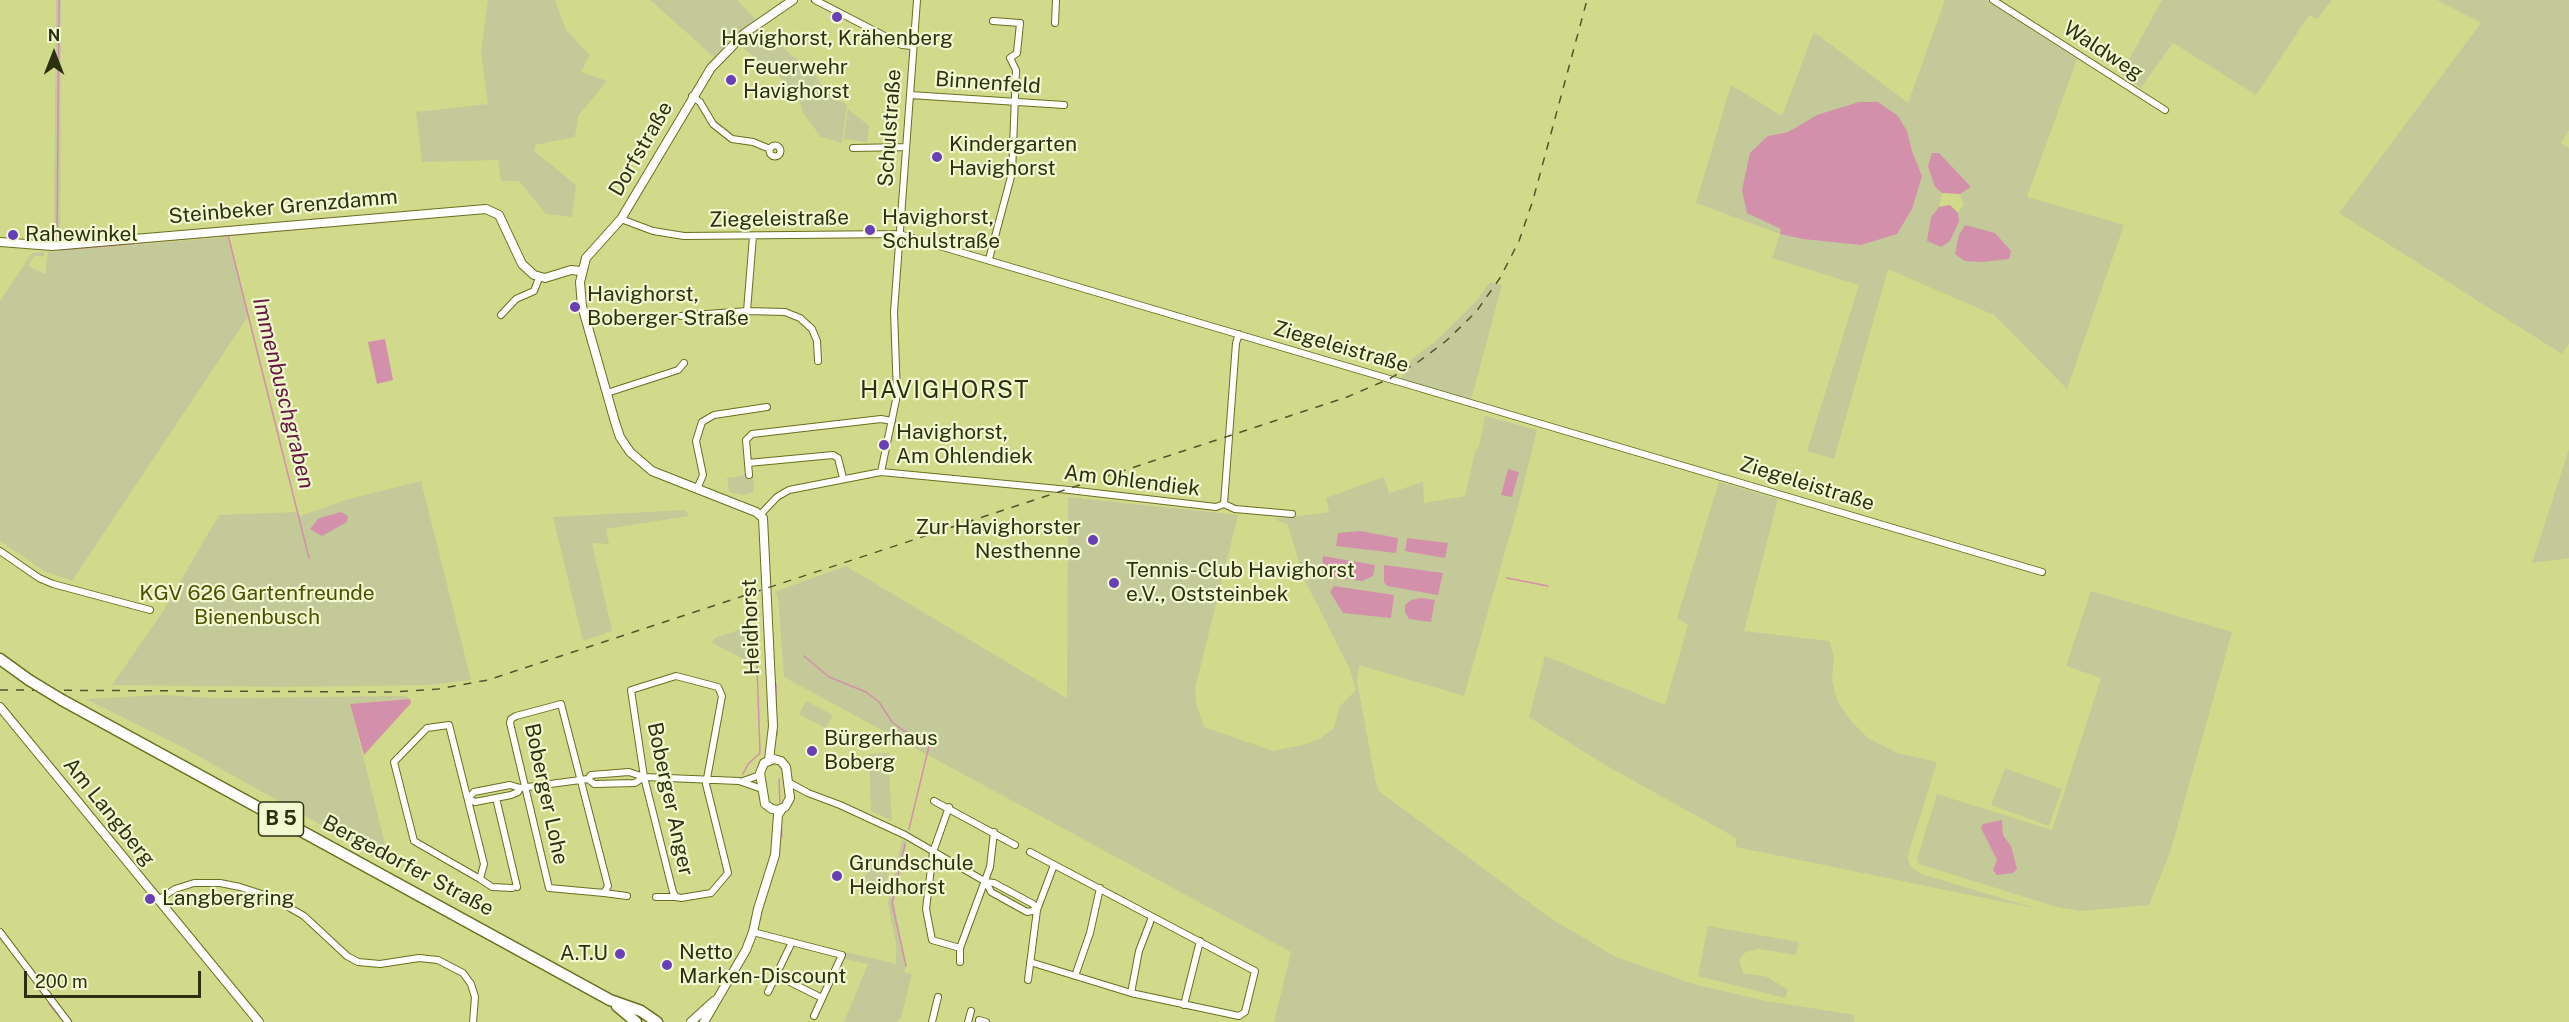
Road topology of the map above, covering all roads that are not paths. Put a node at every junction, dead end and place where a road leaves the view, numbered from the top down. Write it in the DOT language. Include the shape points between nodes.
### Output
graph roads {
  1 [pos="793,0"];
  2 [pos="815,0"];
  3 [pos="917,0"];
  4 [pos="1056,0"];
  5 [pos="1993,0"];
  6 [pos="993,21"];
  7 [pos="1055,23"];
  8 [pos="912,46"];
  9 [pos="910,94"];
  10 [pos="692,96"];
  11 [pos="1015,102"];
  12 [pos="1064,105"];
  13 [pos="2165,110"];
  14 [pos="906,147"];
  15 [pos="853,148"];
  16 [pos="770,149"];
  17 [pos="621,219"];
  18 [pos="899,234"];
  19 [pos="753,236"];
  20 [pos="0,242"];
  21 [pos="989,259"];
  22 [pos="581,271"];
  23 [pos="539,278"];
  24 [pos="747,311"];
  25 [pos="501,315"];
  26 [pos="681,316"];
  27 [pos="1239,334"];
  28 [pos="818,361"];
  29 [pos="684,363"];
  30 [pos="607,393"];
  31 [pos="767,407"];
  32 [pos="892,421"];
  33 [pos="748,463"];
  34 [pos="881,472"];
  35 [pos="749,475"];
  36 [pos="843,478"];
  37 [pos="697,489"];
  38 [pos="1224,504"];
  39 [pos="1292,514"];
  40 [pos="760,515"];
  41 [pos="0,550"];
  42 [pos="2042,572"];
  43 [pos="150,610"];
  44 [pos="0,659"];
  45 [pos="0,707"];
  46 [pos="773,739"];
  47 [pos="769,760"];
  48 [pos="780,760"];
  49 [pos="760,775"];
  50 [pos="644,777"];
  51 [pos="707,778"];
  52 [pos="585,779"];
  53 [pos="739,781"];
  54 [pos="788,782"];
  55 [pos="523,787"];
  56 [pos="762,789"];
  57 [pos="808,793"];
  58 [pos="496,798"];
  59 [pos="790,798"];
  60 [pos="468,799"];
  61 [pos="934,801"];
  62 [pos="949,807"];
  63 [pos="769,808"];
  64 [pos="782,809"];
  65 [pos="777,830"];
  66 [pos="994,832"];
  67 [pos="1015,845"];
  68 [pos="933,852"];
  69 [pos="1030,852"];
  70 [pos="1054,866"];
  71 [pos="480,879"];
  72 [pos="986,882"];
  73 [pos="1100,888"];
  74 [pos="604,893"];
  75 [pos="627,896"];
  76 [pos="656,897"];
  77 [pos="676,897"];
  78 [pos="158,900"];
  79 [pos="1037,910"];
  80 [pos="1152,917"];
  81 [pos="0,932"];
  82 [pos="753,932"];
  83 [pos="1200,941"];
  84 [pos="792,942"];
  85 [pos="960,948"];
  86 [pos="960,962"];
  87 [pos="1030,962"];
  88 [pos="776,975"];
  89 [pos="1074,976"];
  90 [pos="1028,980"];
  91 [pos="768,992"];
  92 [pos="1131,993"];
  93 [pos="938,997"];
  94 [pos="822,998"];
  95 [pos="610,1000"];
  96 [pos="715,1000"];
  97 [pos="1184,1005"];
  98 [pos="971,1011"];
  99 [pos="814,1016"];
  100 [pos="706,1020"];
  101 [pos="979,1020"];
  102 [pos="68,1022"];
  103 [pos="259,1022"];
  104 [pos="473,1022"];
  105 [pos="636,1022"];
  106 [pos="657,1022"];
  107 [pos="691,1022"];
  108 [pos="932,1022"];
  109 [pos="968,1022"];
  110 [pos="986,1022"];
  1 -- 10 [label="street, Dorfstraße" via="733,44"];
  2 -- 8 [label="street" via="892,40"];
  3 -- 8 [label="street, Schulstraße"];
  4 -- 7 [label="street"];
  5 -- 13 [label="street, Waldweg"];
  6 -- 11 [label="street" via="1020,23 1017,53 1010,58 1016,70"];
  8 -- 9 [label="street, Schulstraße"];
  9 -- 11 [label="street, Binnenfeld"];
  9 -- 14 [label="street, Schulstraße"];
  10 -- 16 [label="street, Dorfstraße" via="713,124 732,139 753,141"];
  10 -- 17 [label="street, Dorfstraße"];
  11 -- 12 [label="street, Binnenfeld"];
  11 -- 21 [label="street" via="1012,173"];
  14 -- 15 [label="street"];
  14 -- 18 [label="street, Schulstraße"];
  17 -- 19 [label="street, Ziegeleistraße" via="653,231 684,236"];
  17 -- 22 [label="street, Dorfstraße" via="589,254"];
  18 -- 19 [label="street, Ziegeleistraße"];
  18 -- 21 [label="street, Ziegeleistraße"];
  18 -- 32 [label="street, Schulstraße" via="894,312 897,394"];
  19 -- 24 [label="street"];
  20 -- 23 [label="street, Steinbeker Grenzdamm" via="52,246 486,209 496,212 522,264"];
  21 -- 27 [label="street, Ziegeleistraße"];
  22 -- 23 [label="street"];
  22 -- 30 [label="street" via="581,302"];
  23 -- 25 [label="street" via="534,291 516,299"];
  24 -- 26 [label="street"];
  24 -- 28 [label="street" via="785,312 800,318 812,329"];
  27 -- 38 [label="street, Am Ohlendiek"];
  27 -- 42 [label="street, Ziegeleistraße"];
  29 -- 30 [label="street" via="678,370"];
  30 -- 37 [label="street" via="618,432 633,456 652,471"];
  31 -- 37 [label="street" via="714,415 702,422 696,441 703,475"];
  32 -- 33 [label="street" via="881,419 752,434 746,441"];
  32 -- 34 [label="street, Schulstraße"];
  33 -- 35 [label="street"];
  33 -- 36 [label="street" via="833,455 838,458"];
  34 -- 36 [label="street, Am Ohlendiek"];
  34 -- 38 [label="street, Am Ohlendiek" via="1216,507"];
  36 -- 40 [label="street, Am Ohlendiek" via="785,492"];
  37 -- 40 [label="street"];
  38 -- 39 [label="street, Am Ohlendiek" via="1235,509"];
  40 -- 46 [label="street, Heidhorst" via="765,528"];
  41 -- 43 [label="street" via="53,584"];
  44 -- 95 [label="main road, Bergedorfer Straße / B 5, bridge" via="62,700"];
  45 -- 78 [label="street, Am Langberg"];
  46 -- 47 [label="street, Heidhorst"];
  46 -- 48 [label="street, Heidhorst"];
  47 -- 48 [label="street"];
  47 -- 49 [label="street, Heidhorst"];
  48 -- 54 [label="street, Heidhorst" via="786,767"];
  49 -- 53 [label="street"];
  49 -- 56 [label="street"];
  50 -- 51 [label="street"];
  50 -- 51 [label="street, Boberger Anger" via="631,690 675,676 718,687 722,696"];
  50 -- 52 [label="street" via="629,772 601,773"];
  50 -- 52 [label="street" via="635,783 594,784"];
  50 -- 77 [label="street, Boberger Anger"];
  51 -- 53 [label="street"];
  51 -- 77 [label="street, Boberger Anger" via="728,873 711,894"];
  52 -- 55 [label="street"];
  52 -- 55 [label="street, Boberger Lohe" via="563,706 557,704 511,719"];
  52 -- 74 [label="street, Boberger Lohe" via="608,886"];
  53 -- 56 [label="street"];
  54 -- 57 [label="street"];
  54 -- 59 [label="street, Heidhorst"];
  55 -- 58 [label="street"];
  55 -- 60 [label="street" via="510,785 474,792"];
  55 -- 74 [label="street, Boberger Lohe" via="549,888"];
  56 -- 63 [label="street" via="763,801"];
  57 -- 59 [label="street"];
  57 -- 68 [label="street" via="892,829"];
  58 -- 60 [label="street" via="475,802"];
  58 -- 71 [label="street" via="514,887 492,887"];
  59 -- 64 [label="street"];
  60 -- 71 [label="street" via="484,864"];
  60 -- 71 [label="street" via="449,725 427,728 394,762 414,841"];
  61 -- 62 [label="street"];
  62 -- 66 [label="street"];
  62 -- 68 [label="street"];
  63 -- 64 [label="street"];
  63 -- 65 [label="street"];
  64 -- 65 [label="street"];
  65 -- 82 [label="street" via="775,855"];
  66 -- 67 [label="street"];
  66 -- 72 [label="street"];
  68 -- 72 [label="street"];
  68 -- 85 [label="street" via="926,909 932,940"];
  69 -- 70 [label="street"];
  70 -- 73 [label="street"];
  70 -- 79 [label="street"];
  72 -- 79 [label="street" via="991,892 1027,912"];
  72 -- 85 [label="street"];
  73 -- 80 [label="street"];
  73 -- 89 [label="street" via="1090,933"];
  74 -- 75 [label="street, Boberger Lohe"];
  76 -- 77 [label="street, Boberger Anger"];
  78 -- 103 [label="street, Am Langberg"];
  78 -- 104 [label="street" via="194,883 240,887 271,897 304,916 358,962 438,960 457,968 471,984 475,997"];
  79 -- 87 [label="street"];
  80 -- 83 [label="street"];
  80 -- 92 [label="street" via="1139,951"];
  81 -- 102 [label="street"];
  82 -- 84 [label="street"];
  82 -- 96 [label="street"];
  83 -- 97 [label="street"];
  83 -- 97 [label="street" via="1255,971 1245,1012 1239,1016"];
  84 -- 88 [label="street"];
  84 -- 94 [label="street" via="842,955"];
  85 -- 86 [label="street"];
  87 -- 89 [label="street"];
  87 -- 90 [label="street"];
  88 -- 91 [label="street"];
  88 -- 94 [label="street"];
  89 -- 92 [label="street"];
  92 -- 97 [label="street"];
  93 -- 108 [label="street"];
  94 -- 99 [label="street"];
  95 -- 105 [label="main road, Bergedorfer Straße / B 5"];
  95 -- 106 [label="main road, Bergedorfer Straße / B 5" via="641,1011"];
  96 -- 100 [label="street"];
  96 -- 107 [label="street"];
  98 -- 109 [label="street"];
  101 -- 110 [label="street"];
}
